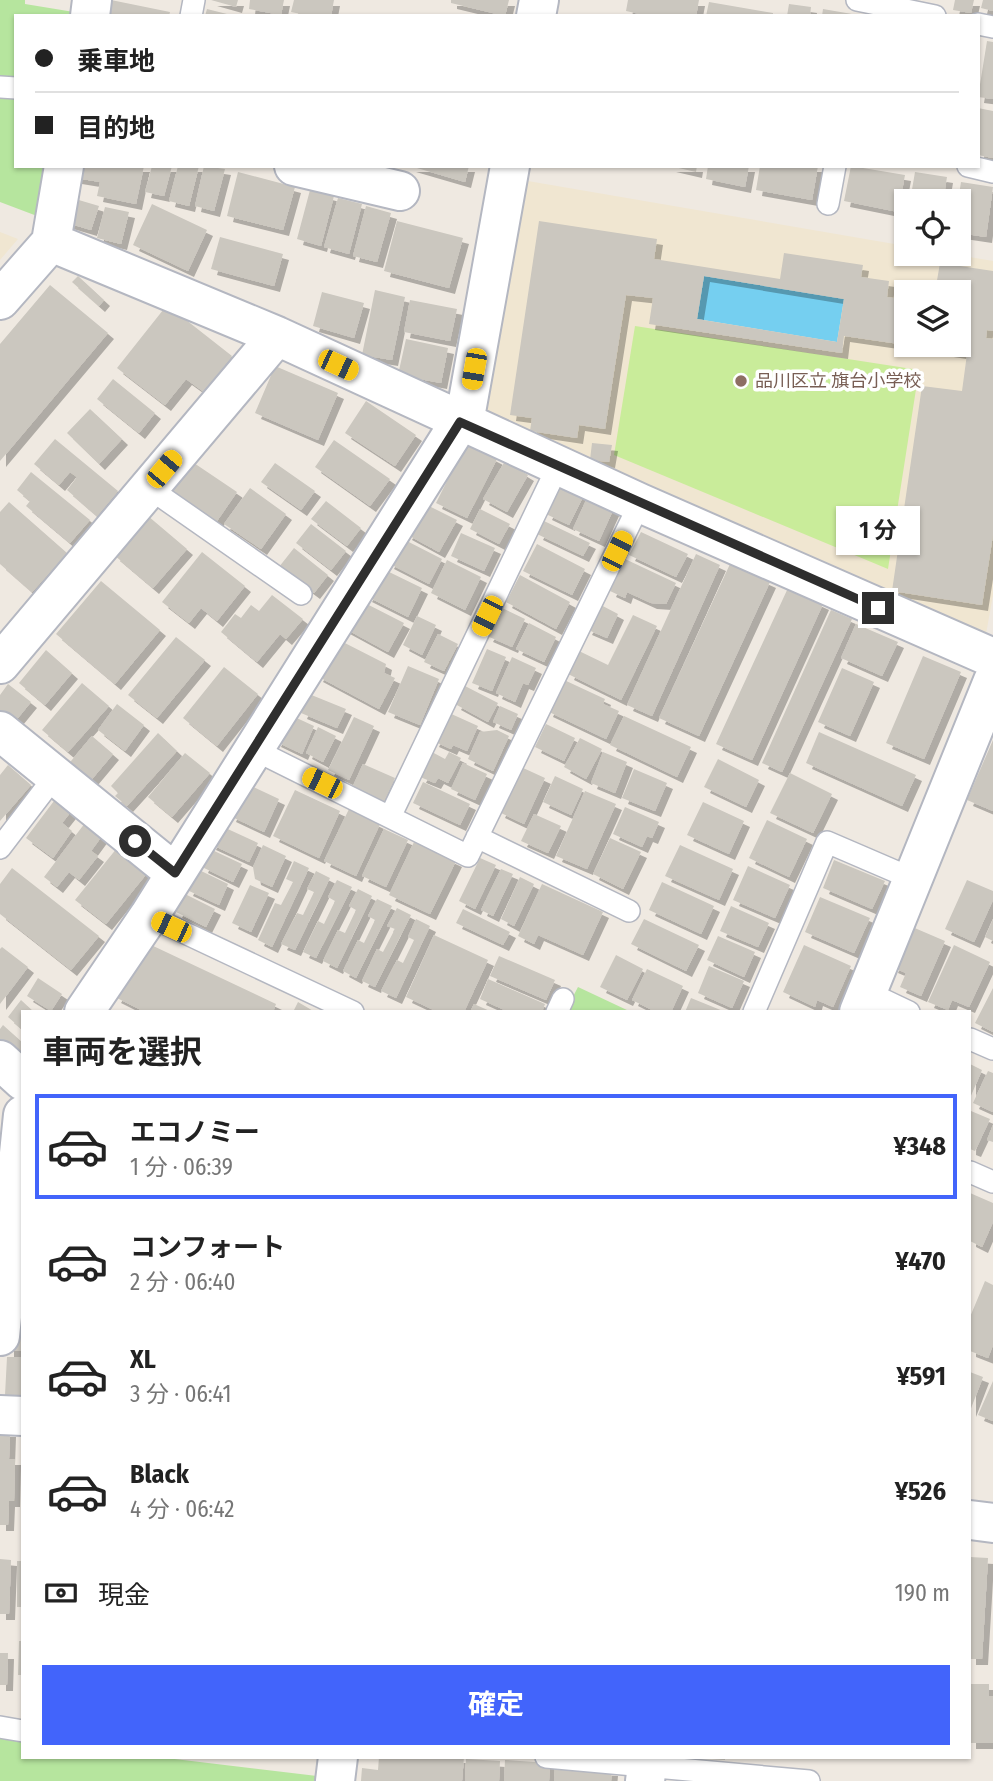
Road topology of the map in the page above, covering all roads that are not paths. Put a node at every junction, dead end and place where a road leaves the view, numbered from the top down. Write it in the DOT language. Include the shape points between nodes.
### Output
graph roads {
  1 [pos="859,6"];
  2 [pos="920,14"];
  3 [pos="64,168"];
  4 [pos="302,168"];
  5 [pos="510,168"];
  6 [pos="835,168"];
  7 [pos="400,191"];
  8 [pos="828,204"];
  9 [pos="51,242"];
  10 [pos="0,300"];
  11 [pos="277,336"];
  12 [pos="460,422"];
  13 [pos="559,464"];
  14 [pos="149,488"];
  15 [pos="640,503"];
  16 [pos="301,594"];
  17 [pos="993,658"];
  18 [pos="0,664"];
  19 [pos="993,681"];
  20 [pos="0,732"];
  21 [pos="253,749"];
  22 [pos="55,776"];
  23 [pos="390,817"];
  24 [pos="477,836"];
  25 [pos="0,848"];
  26 [pos="175,873"];
  27 [pos="913,879"];
  28 [pos="629,911"];
  29 [pos="149,916"];
  30 [pos="863,1002"];
  31 [pos="85,1010"];
  32 [pos="349,1010"];
  33 [pos="755,1010"];
  34 [pos="900,1010"];
  35 [pos="971,1039"];
  36 [pos="993,1049"];
  37 [pos="0,1060"];
  38 [pos="21,1079"];
  39 [pos="21,1127"];
  40 [pos="971,1172"];
  41 [pos="993,1182"];
  42 [pos="6,1217"];
  43 [pos="0,1336"];
  44 [pos="0,1415"];
  45 [pos="21,1416"];
  46 [pos="971,1520"];
  47 [pos="993,1523"];
  48 [pos="0,1727"];
  49 [pos="21,1731"];
  50 [pos="338,1759"];
  51 [pos="564,1759"];
  52 [pos="646,1768"];
  53 [pos="335,1781"];
  54 [pos="808,1781"];
  1 -- 2 [label="lane"];
  3 -- 9 [label="street"];
  4 -- 7 [label="street"];
  5 -- 12 [label="street" via="470,394"];
  6 -- 8 [label="lane"];
  9 -- 10 [label="street"];
  9 -- 11 [label="street"];
  11 -- 12 [label="street"];
  11 -- 14 [label="street"];
  12 -- 13 [label="street"];
  12 -- 21 [label="street"];
  13 -- 15 [label="street"];
  13 -- 23 [label="lane"];
  14 -- 16 [label="lane"];
  14 -- 18 [label="street"];
  15 -- 17 [label="street"];
  15 -- 24 [label="lane"];
  19 -- 27 [label="street"];
  20 -- 22 [label="street"];
  21 -- 23 [label="lane"];
  21 -- 26 [label="street"];
  22 -- 25 [label="lane"];
  22 -- 26 [label="street"];
  23 -- 24 [label="lane" via="468,856"];
  24 -- 28 [label="lane"];
  26 -- 29 [label="street"];
  27 -- 30 [label="street"];
  27 -- 33 [label="lane" via="827,842"];
  29 -- 31 [label="street"];
  29 -- 32 [label="lane"];
  30 -- 34 [label="lane"];
  35 -- 36 [label="lane"];
  37 -- 38 [label="street"];
  39 -- 42 [label="street"];
  40 -- 41 [label="lane"];
  42 -- 43 [label="street"];
  44 -- 45 [label="street"];
  46 -- 47 [label="street"];
  48 -- 49 [label="lane"];
  50 -- 53 [label="street"];
  51 -- 52 [label="lane"];
  52 -- 54 [label="lane"];
}
